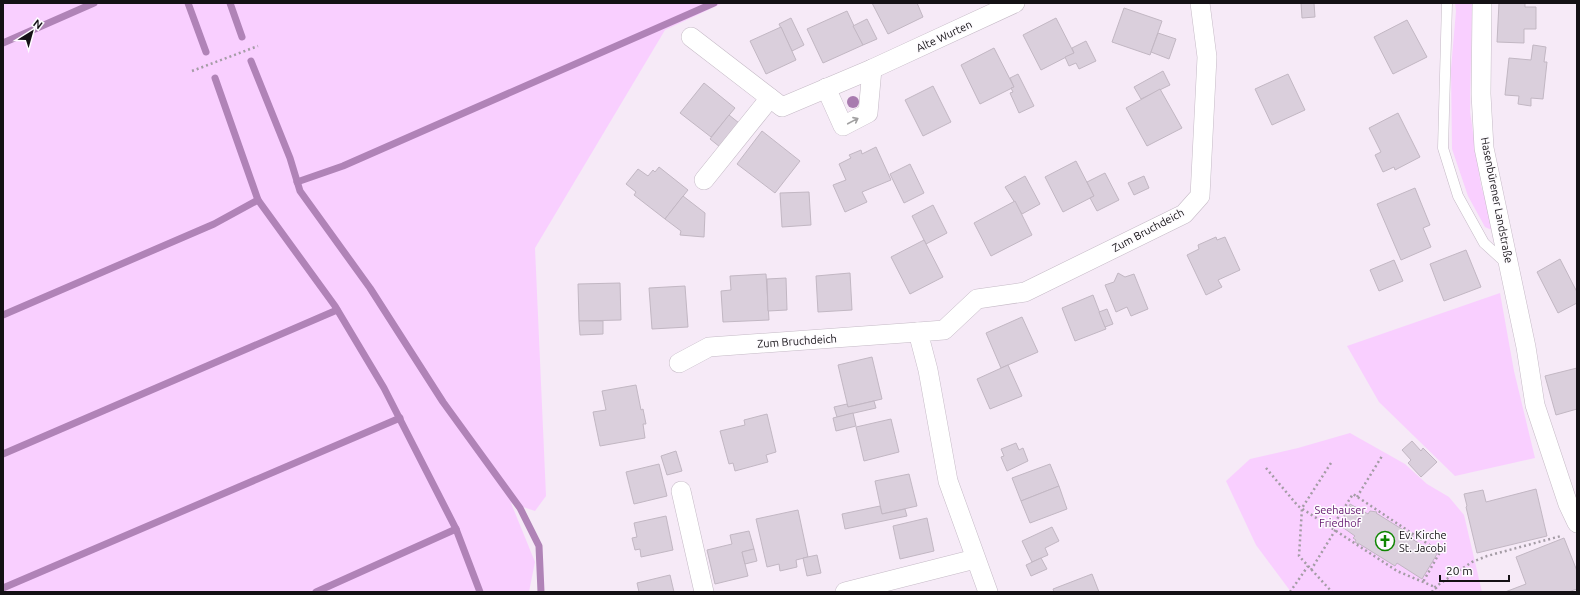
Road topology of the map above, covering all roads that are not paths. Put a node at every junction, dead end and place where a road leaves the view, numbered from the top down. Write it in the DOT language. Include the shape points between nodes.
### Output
graph roads {
  1 [pos="1015,3"];
  2 [pos="1200,3"];
  3 [pos="1447,3"];
  4 [pos="1482,3"];
  5 [pos="691,37"];
  6 [pos="872,70"];
  7 [pos="826,88"];
  8 [pos="770,98"];
  9 [pos="704,180"];
  10 [pos="1510,268"];
  11 [pos="918,332"];
  12 [pos="679,363"];
  13 [pos="681,491"];
  14 [pos="1570,529"];
  15 [pos="975,559"];
  16 [pos="704,592"];
  17 [pos="845,592"];
  18 [pos="988,592"];
  1 -- 6 [label="street, Alte Wurten"];
  2 -- 11 [label="street, Zum Bruchdeich" via="1207,57 1200,196 1184,214 1025,292 977,299 944,330"];
  3 -- 10 [label="lane" via="1443,148 1458,196 1484,244"];
  4 -- 10 [label="street, Hasenbürener Landstraße" via="1481,94 1484,148"];
  5 -- 8 [label="street, Alte Wurten"];
  6 -- 7 [label="street, Alte Wurten"];
  7 -- 6 [label="street, one-way" via="843,126 868,113"];
  7 -- 8 [label="street, Alte Wurten" via="782,107"];
  8 -- 9 [label="street"];
  10 -- 14 [label="street, Hasenbürener Landstraße" via="1535,405 1568,504"];
  11 -- 12 [label="street, Zum Bruchdeich" via="709,347"];
  11 -- 15 [label="street" via="928,370 948,481"];
  13 -- 16 [label="street"];
  15 -- 17 [label="street"];
  15 -- 18 [label="street"];
}
